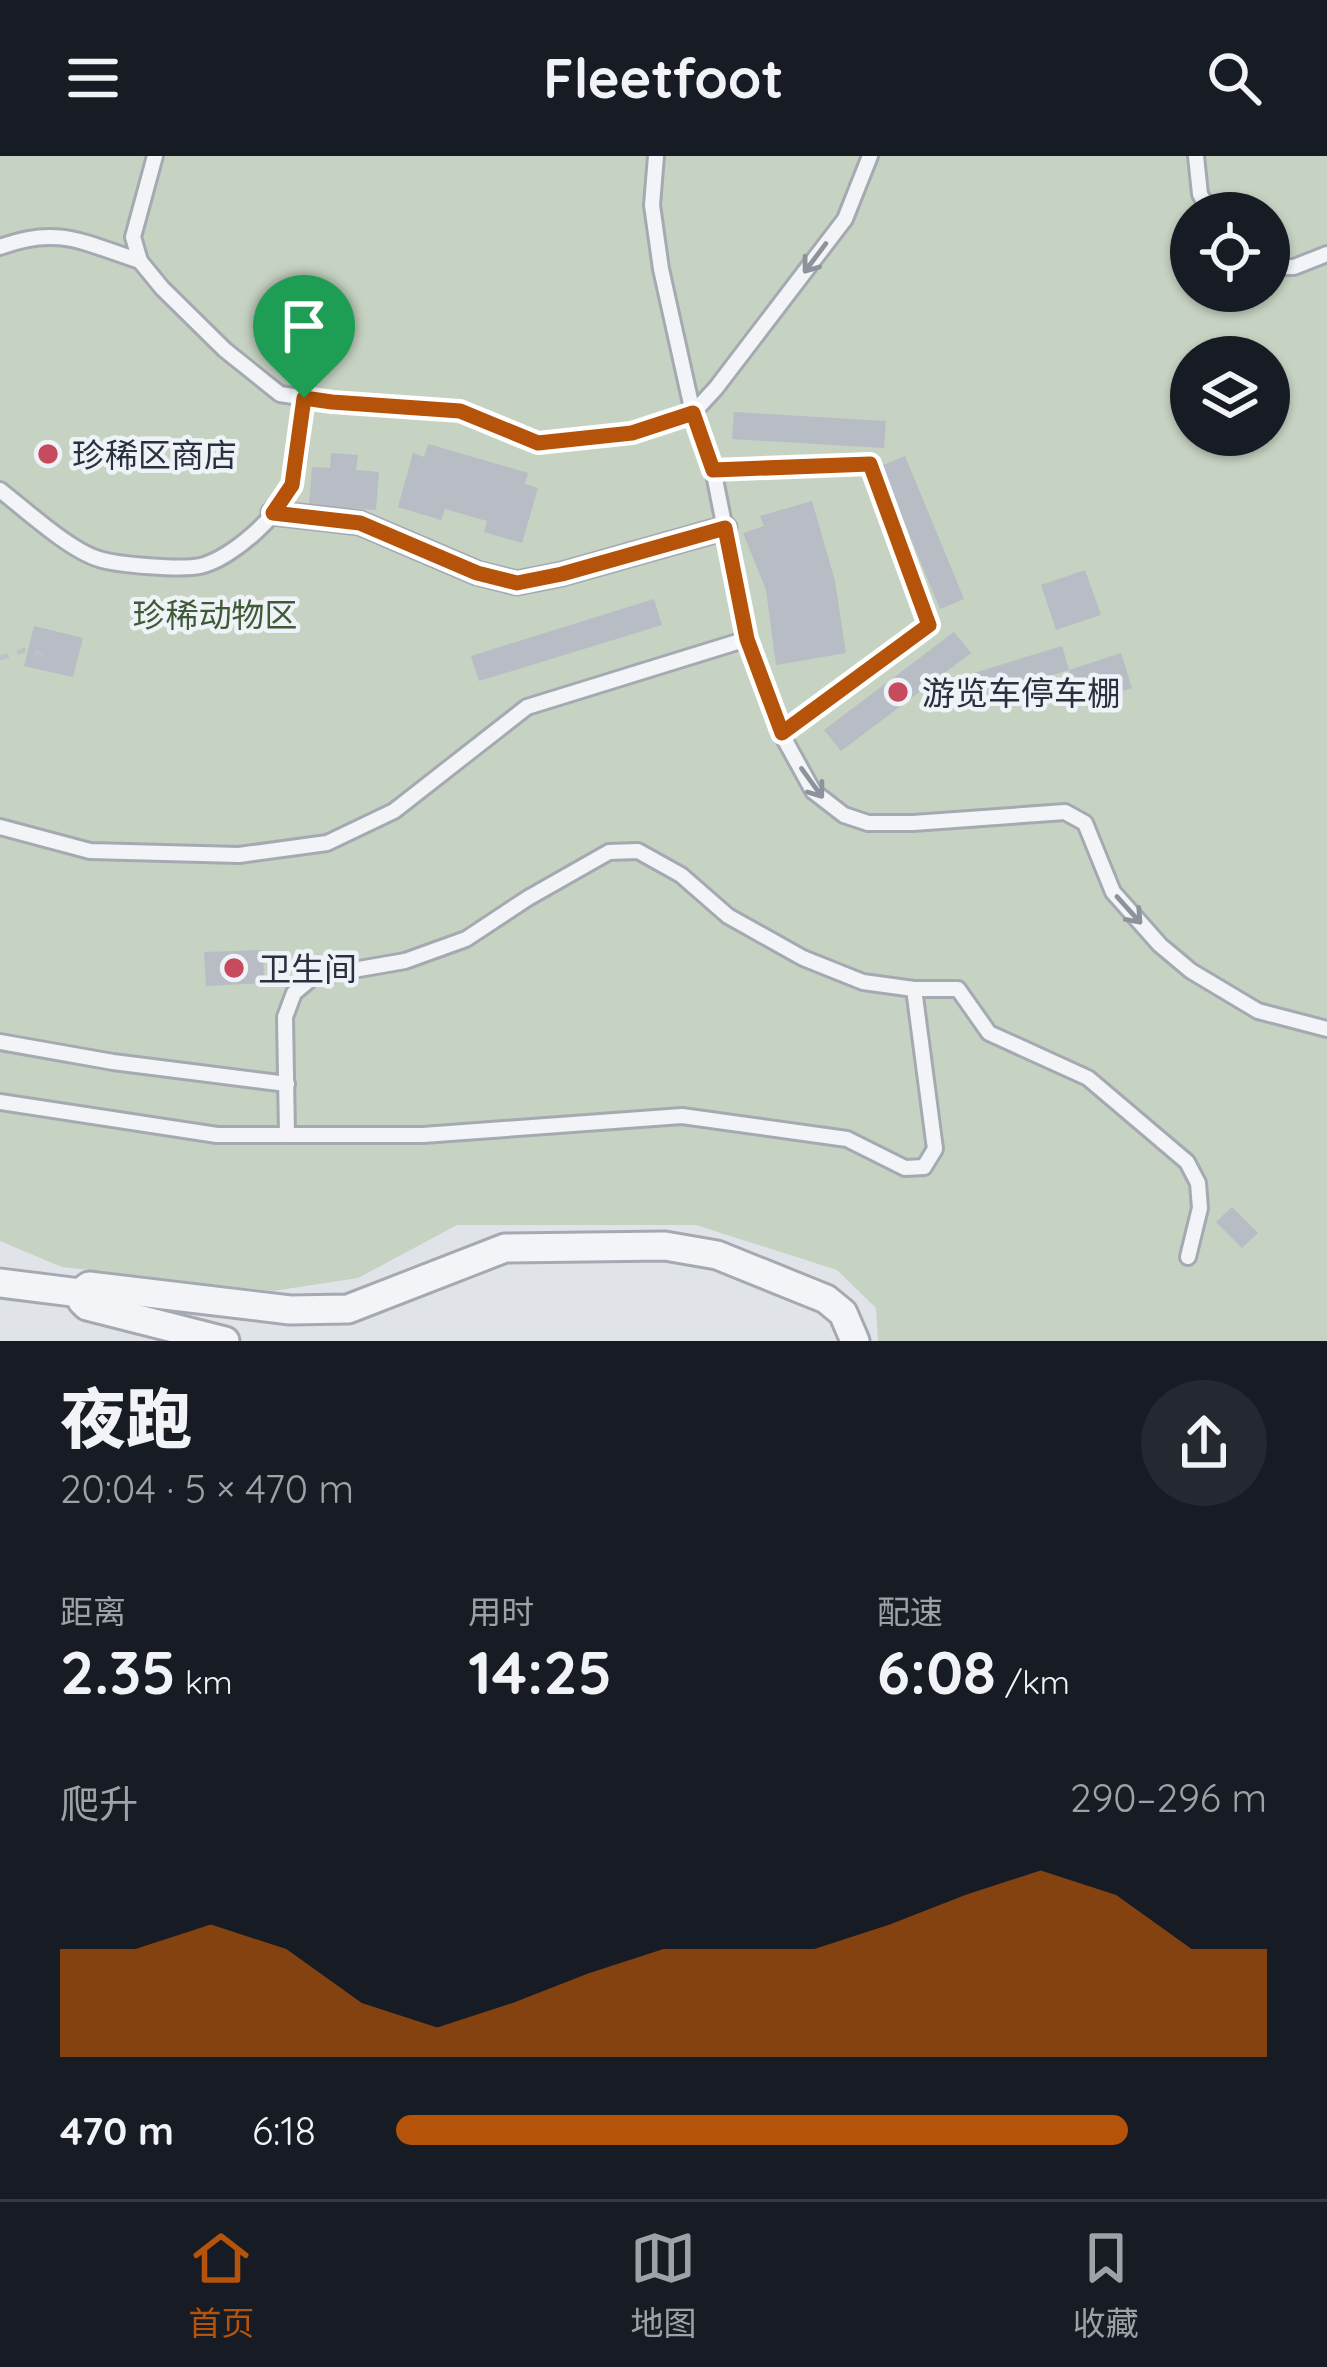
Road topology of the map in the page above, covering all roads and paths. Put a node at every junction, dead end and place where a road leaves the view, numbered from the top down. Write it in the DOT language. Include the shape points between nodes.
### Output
graph roads {
  1 [pos="154,156"];
  2 [pos="656,156"];
  3 [pos="870,156"];
  4 [pos="1196,156"];
  5 [pos="1200,192"];
  6 [pos="0,248"];
  7 [pos="1327,254"];
  8 [pos="140,261"];
  9 [pos="1290,267"];
  10 [pos="304,398"];
  11 [pos="693,413"];
  12 [pos="713,470"];
  13 [pos="0,490"];
  14 [pos="273,513"];
  15 [pos="725,528"];
  16 [pos="747,639"];
  17 [pos="54,656"];
  18 [pos="0,658"];
  19 [pos="782,733"];
  20 [pos="0,827"];
  21 [pos="914,989"];
  22 [pos="1327,1029"];
  23 [pos="0,1042"];
  24 [pos="286,1084"];
  25 [pos="0,1102"];
  26 [pos="287,1135"];
  27 [pos="1188,1257"];
  28 [pos="0,1283"];
  29 [pos="80,1293"];
  30 [pos="225,1341"];
  31 [pos="855,1341"];
  1 -- 8 [label="lane" via="134,237"];
  2 -- 11 [label="lane" via="652,205"];
  3 -- 11 [label="lane, one-way" via="845,219"];
  4 -- 5 [label="lane"];
  6 -- 8 [label="lane" via="69,237"];
  7 -- 9 [label="lane"];
  8 -- 10 [label="lane" via="225,350 280,394"];
  10 -- 11 [label="lane" via="460,411 538,443 632,433"];
  10 -- 14 [label="lane" via="292,485"];
  11 -- 12 [label="lane"];
  12 -- 15 [label="lane"];
  12 -- 19 [label="lane" via="870,464 929,625"];
  13 -- 14 [label="lane" via="100,560 175,567 223,557"];
  14 -- 15 [label="street" via="360,523 517,583"];
  15 -- 16 [label="lane"];
  16 -- 19 [label="lane"];
  16 -- 20 [label="lane" via="527,707 394,811 327,843 239,855 90,851"];
  17 -- 18 [label="path" via="25,650"];
  19 -- 22 [label="lane, one-way" via="813,791 868,823 1065,812 1084,823 1113,892 1191,971 1258,1011"];
  21 -- 24 [label="lane" via="863,982 803,958 728,916 681,874 638,851 609,852 466,939 405,961 313,977 294,993 285,1017"];
  21 -- 26 [label="lane" via="934,1150 923,1167 904,1168 847,1139 682,1116 423,1135"];
  21 -- 27 [label="lane" via="958,989 988,1033 1088,1078 1187,1162 1201,1208"];
  23 -- 24 [label="lane"];
  24 -- 26 [label="lane"];
  25 -- 26 [label="lane" via="217,1135"];
  28 -- 29 [label="street"];
  29 -- 30 [label="street" via="87,1306"];
  29 -- 31 [label="street" via="89,1286 290,1310 348,1309 505,1248 665,1246 716,1255 826,1299 843,1313"];
}
